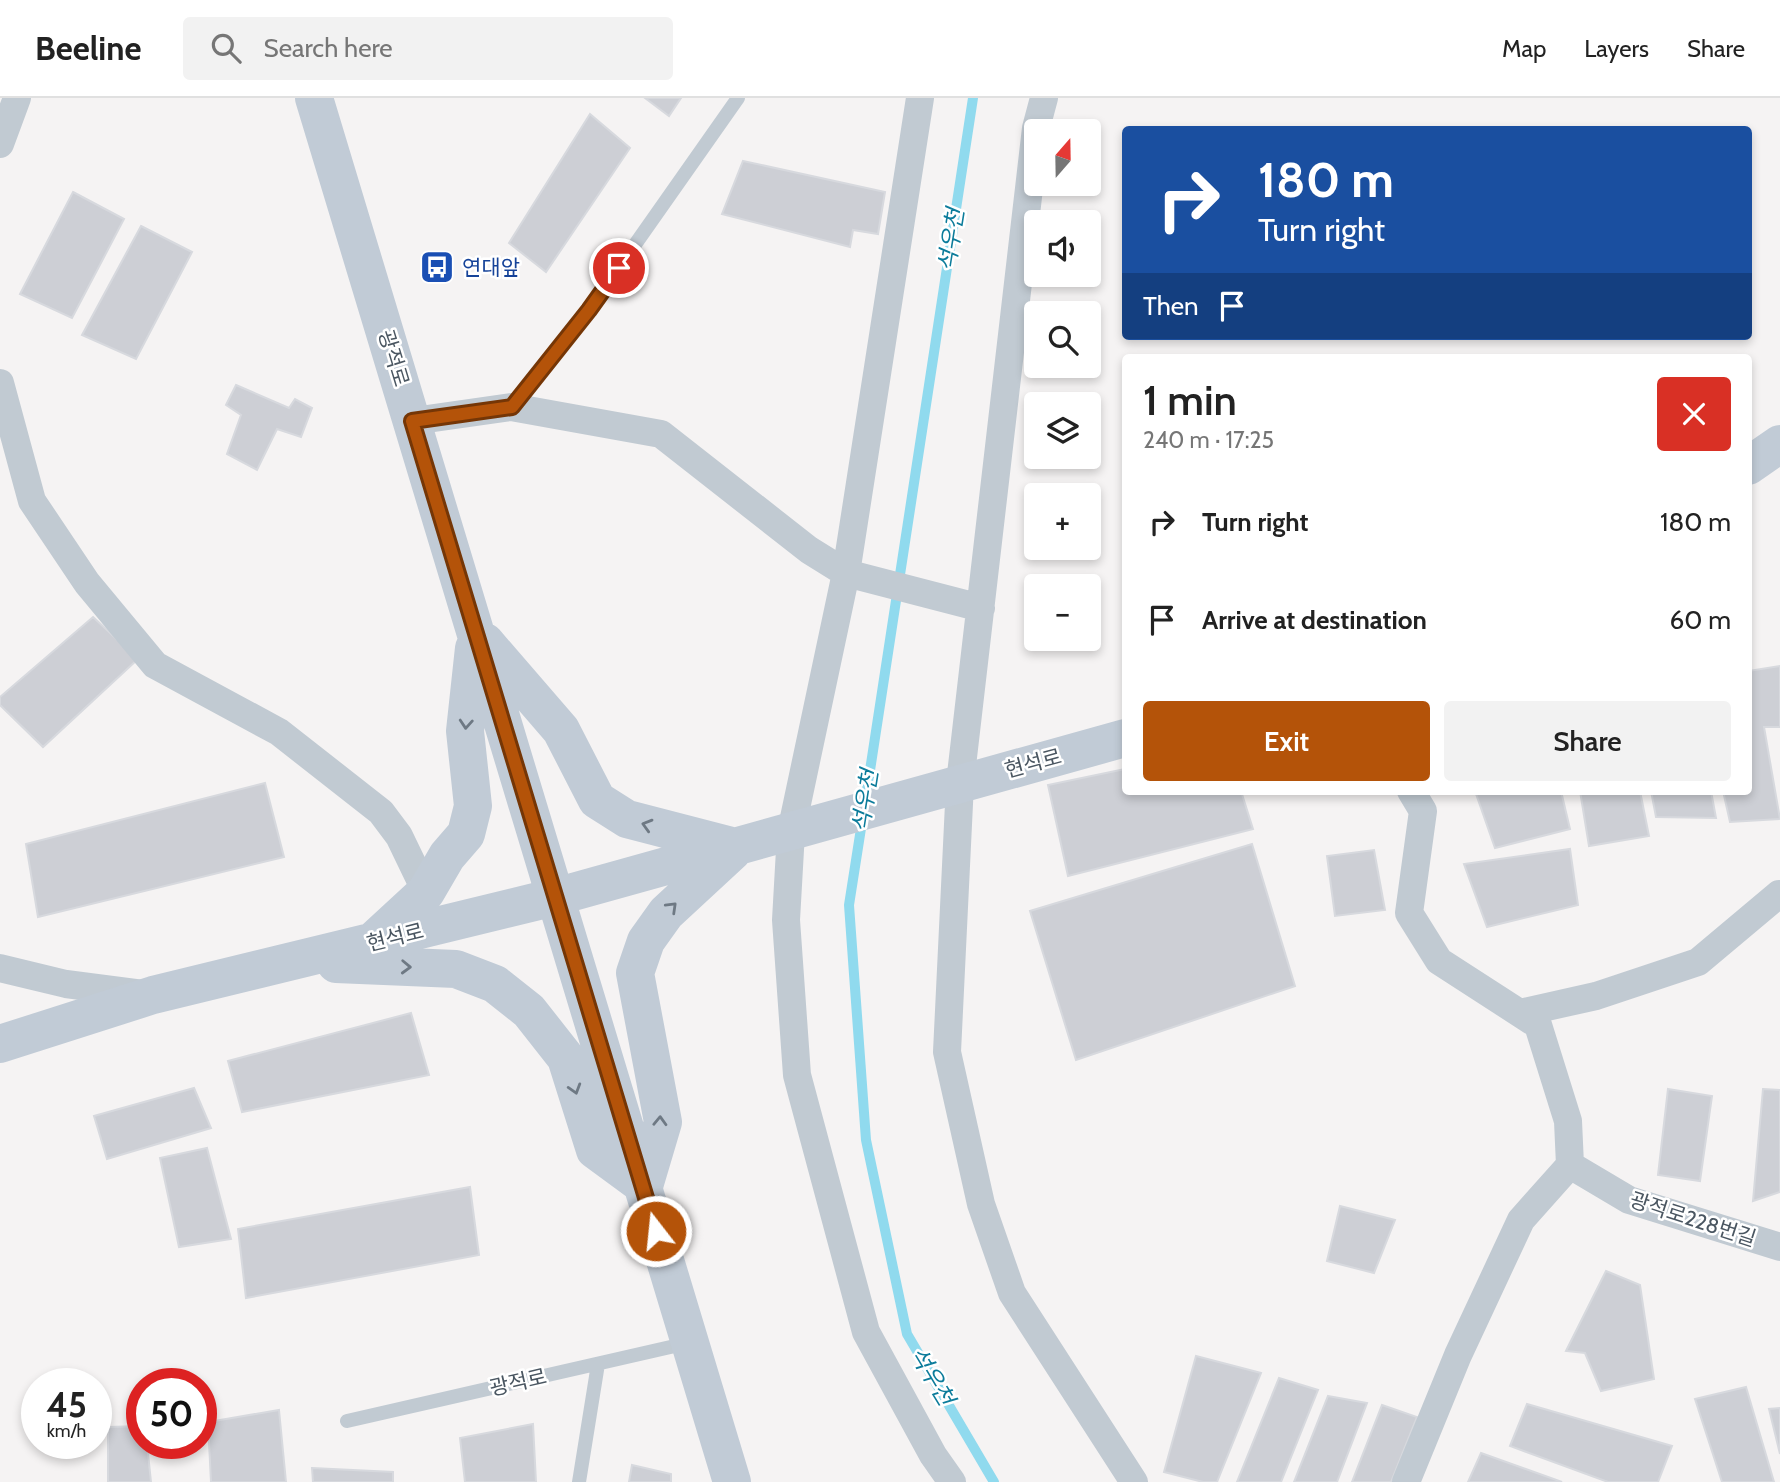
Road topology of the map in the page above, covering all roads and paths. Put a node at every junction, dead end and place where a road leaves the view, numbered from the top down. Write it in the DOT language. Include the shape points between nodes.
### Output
graph roads {
  1 [pos="17,98"];
  2 [pos="314,98"];
  3 [pos="738,98"];
  4 [pos="920,98"];
  5 [pos="1044,98"];
  6 [pos="0,144"];
  7 [pos="0,383"];
  8 [pos="512,407"];
  9 [pos="412,421"];
  10 [pos="1780,444"];
  11 [pos="1752,463"];
  12 [pos="846,573"];
  13 [pos="981,608"];
  14 [pos="476,632"];
  15 [pos="1122,739"];
  16 [pos="950,786"];
  17 [pos="1413,795"];
  18 [pos="791,832"];
  19 [pos="737,847"];
  20 [pos="426,892"];
  21 [pos="1780,894"];
  22 [pos="555,897"];
  23 [pos="372,942"];
  24 [pos="289,962"];
  25 [pos="0,968"];
  26 [pos="153,995"];
  27 [pos="1520,1013"];
  28 [pos="0,1044"];
  29 [pos="1570,1165"];
  30 [pos="644,1186"];
  31 [pos="1780,1247"];
  32 [pos="689,1343"];
  33 [pos="598,1364"];
  34 [pos="347,1420"];
  35 [pos="579,1482"];
  36 [pos="732,1482"];
  37 [pos="951,1482"];
  38 [pos="1134,1482"];
  39 [pos="1406,1482"];
  1 -- 6 [label="street"];
  2 -- 9 [label="main road, 광적로"];
  3 -- 8 [label="lane" via="589,310"];
  4 -- 12 [label="street"];
  5 -- 13 [label="street" via="1036,128"];
  7 -- 20 [label="street, 현석로" via="32,501 87,583 155,665 279,732 381,812 399,836"];
  8 -- 9 [label="street"];
  8 -- 12 [label="street" via="661,434 809,550"];
  9 -- 14 [label="main road, 광적로"];
  10 -- 11 [label="main road"];
  12 -- 13 [label="street"];
  12 -- 18 [label="street"];
  13 -- 16 [label="street"];
  19 -- 14 [label="main road, one-way" via="627,819 597,800 561,730"];
  14 -- 20 [label="main road, one-way" via="465,731 473,806 466,834"];
  14 -- 22 [label="main road, 광적로"];
  15 -- 16 [label="main road, 현석로"];
  16 -- 18 [label="main road, 현석로"];
  16 -- 38 [label="street" via="947,1052 981,1204 1012,1293"];
  17 -- 27 [label="street" via="1423,811 1409,913 1439,961"];
  18 -- 19 [label="main road, 현석로"];
  18 -- 37 [label="street" via="786,920 797,1075 866,1332"];
  19 -- 22 [label="main road, 현석로"];
  30 -- 19 [label="main road, one-way" via="663,1122 635,973 646,941 666,913"];
  20 -- 23 [label="main road"];
  21 -- 27 [label="street" via="1698,962 1596,996"];
  22 -- 23 [label="main road, 현석로"];
  22 -- 30 [label="main road, 광적로"];
  23 -- 24 [label="main road, 현석로"];
  24 -- 26 [label="main road, 현석로"];
  24 -- 30 [label="main road, one-way" via="456,969 495,984 529,1011 566,1058 595,1150"];
  25 -- 26 [label="street" via="66,984"];
  26 -- 28 [label="main road, 현석로"];
  27 -- 29 [label="street" via="1538,1025 1568,1121"];
  29 -- 31 [label="street, 광적로228번길" via="1629,1200"];
  29 -- 39 [label="street" via="1521,1220"];
  30 -- 32 [label="main road, 광적로"];
  32 -- 33 [label="lane, 광적로"];
  32 -- 36 [label="main road, 광적로"];
  33 -- 34 [label="lane, 광적로"];
  33 -- 35 [label="lane"];
}
